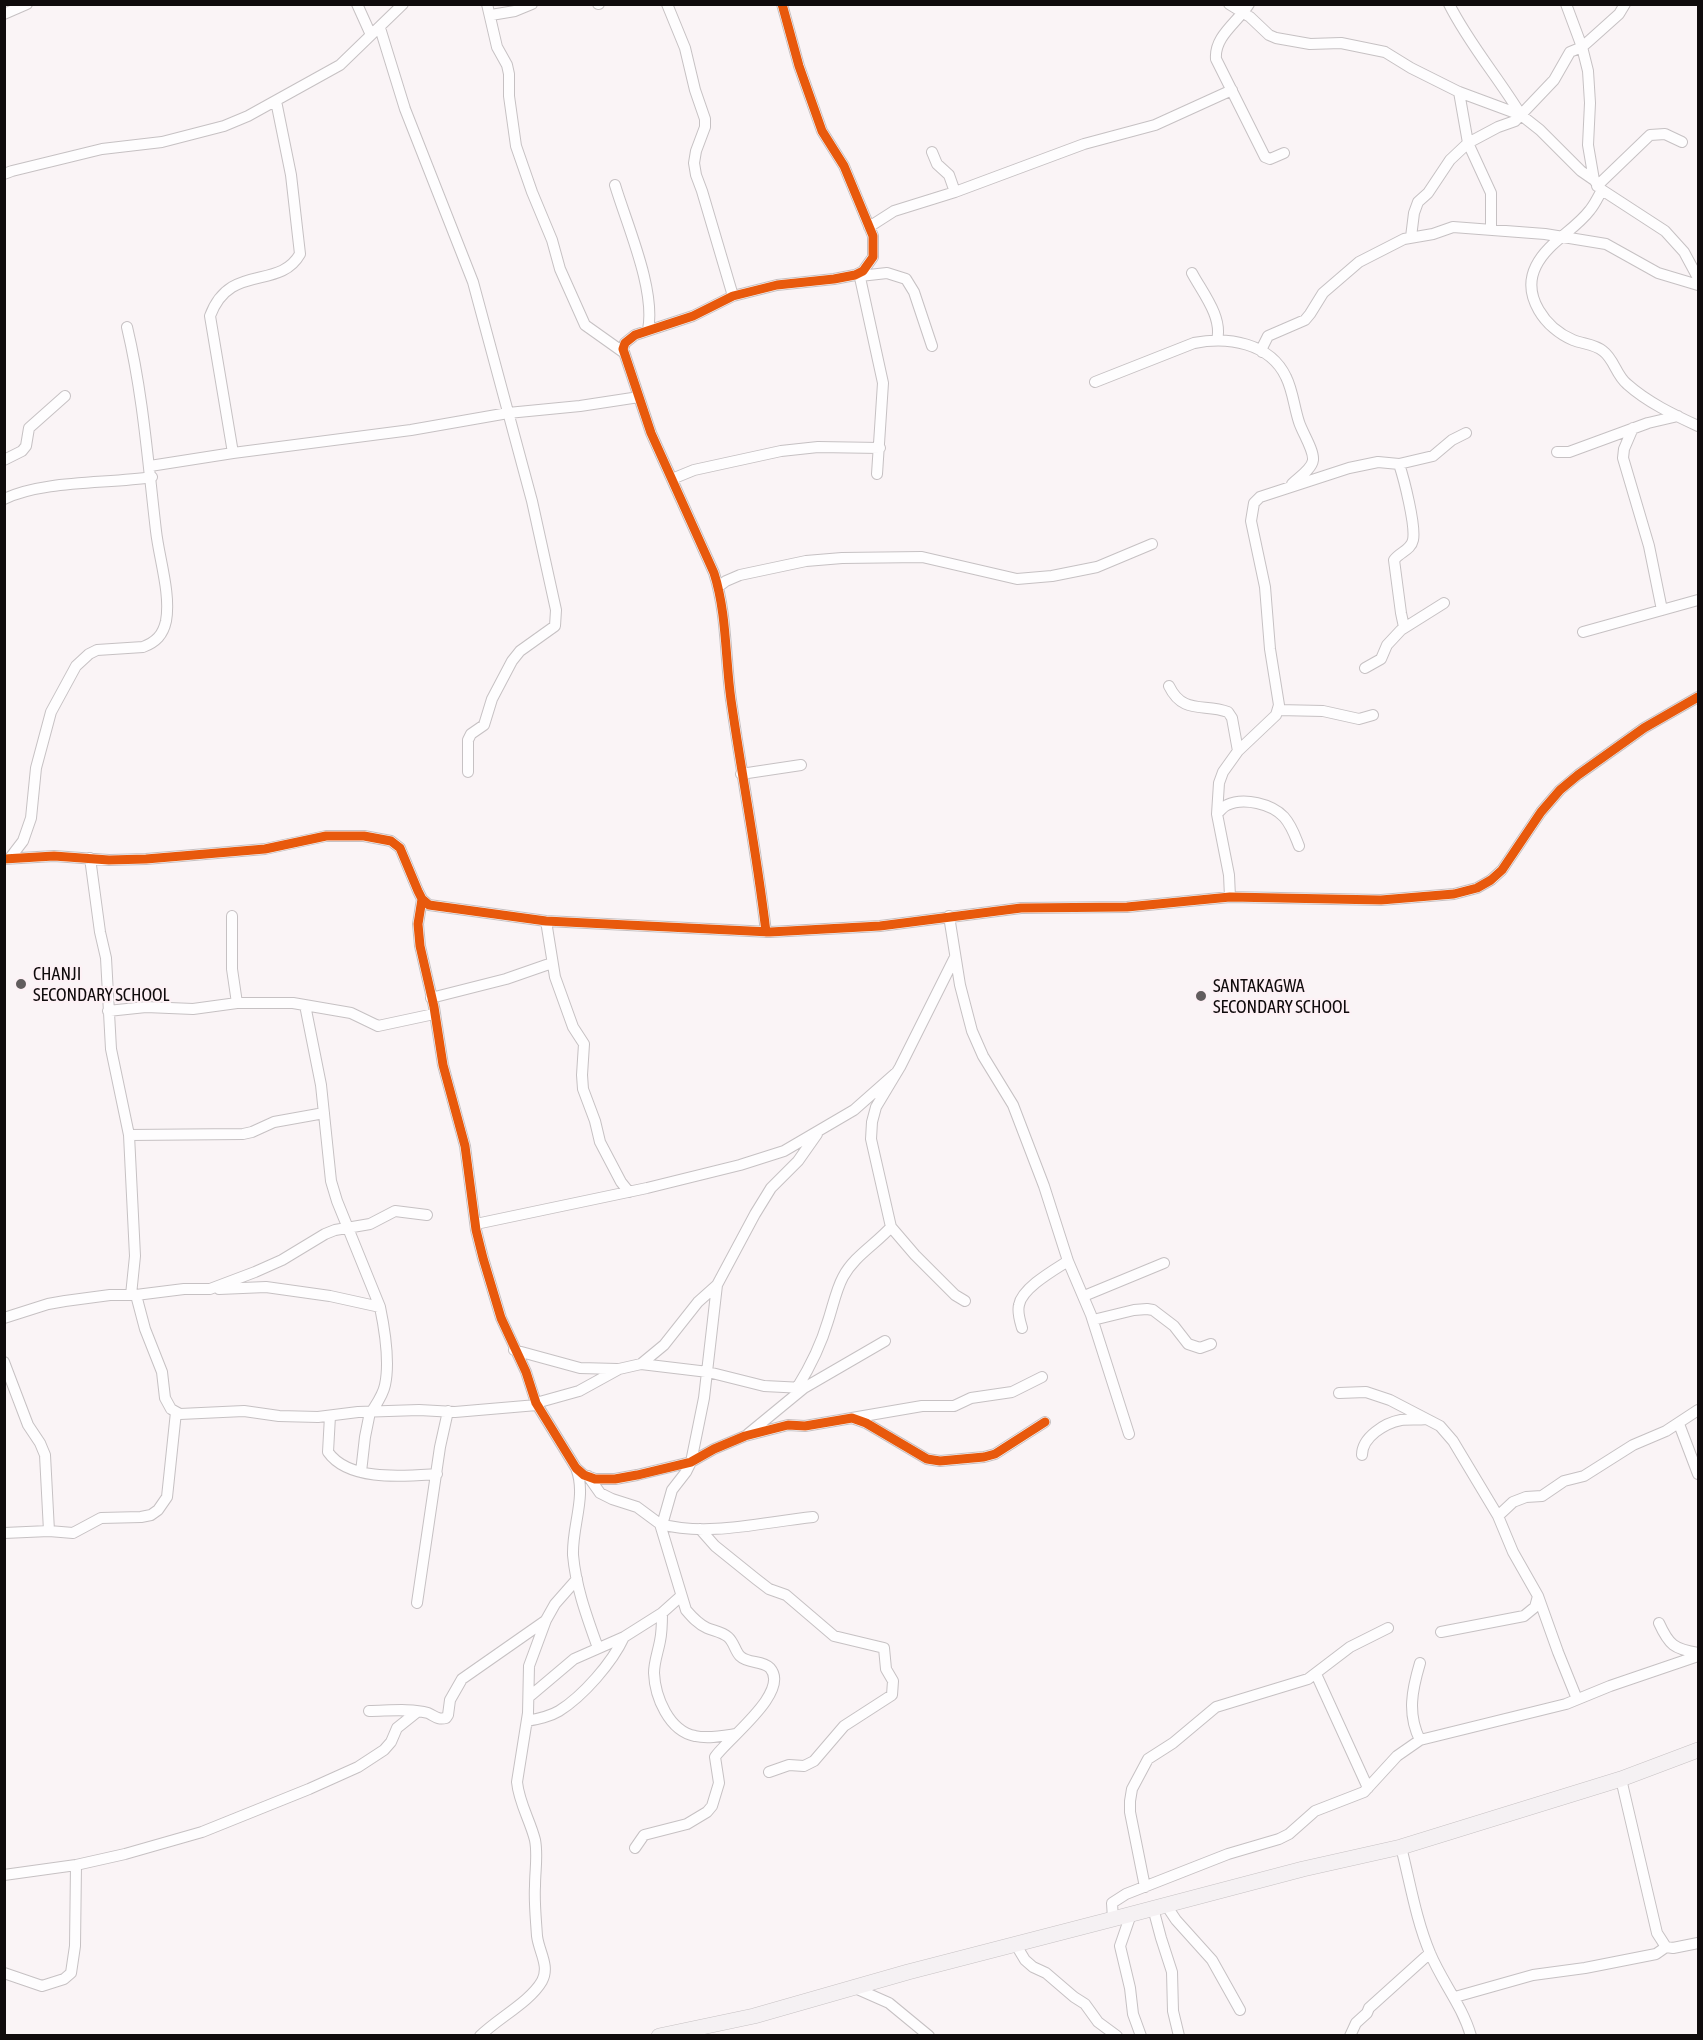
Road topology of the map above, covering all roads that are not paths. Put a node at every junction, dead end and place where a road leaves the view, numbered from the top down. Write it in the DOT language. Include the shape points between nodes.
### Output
graph roads {
  1 [pos="27,4"];
  2 [pos="357,4"];
  3 [pos="403,4"];
  4 [pos="532,4"];
  5 [pos="667,4"];
  6 [pos="782,4"];
  7 [pos="1229,4"];
  8 [pos="1449,4"];
  9 [pos="1566,4"];
  10 [pos="1625,4"];
  11 [pos="1246,9"];
  12 [pos="489,10"];
  13 [pos="4,14"];
  14 [pos="380,28"];
  15 [pos="371,35"];
  16 [pos="1582,47"];
  17 [pos="1232,90"];
  18 [pos="1459,92"];
  19 [pos="276,101"];
  20 [pos="1521,115"];
  21 [pos="1682,142"];
  22 [pos="1468,143"];
  23 [pos="932,152"];
  24 [pos="1284,153"];
  25 [pos="4,174"];
  26 [pos="615,185"];
  27 [pos="1598,186"];
  28 [pos="955,192"];
  29 [pos="869,227"];
  30 [pos="1491,230"];
  31 [pos="1561,236"];
  32 [pos="1411,237"];
  33 [pos="1192,273"];
  34 [pos="859,274"];
  35 [pos="1698,278"];
  36 [pos="1698,285"];
  37 [pos="733,296"];
  38 [pos="127,327"];
  39 [pos="648,330"];
  40 [pos="1217,340"];
  41 [pos="932,346"];
  42 [pos="623,352"];
  43 [pos="1262,352"];
  44 [pos="1095,382"];
  45 [pos="65,396"];
  46 [pos="639,396"];
  47 [pos="508,413"];
  48 [pos="1678,416"];
  49 [pos="1698,426"];
  50 [pos="1633,428"];
  51 [pos="1466,433"];
  52 [pos="880,448"];
  53 [pos="1557,452"];
  54 [pos="233,453"];
  55 [pos="4,460"];
  56 [pos="1399,464"];
  57 [pos="150,466"];
  58 [pos="877,474"];
  59 [pos="152,477"];
  60 [pos="672,480"];
  61 [pos="1290,487"];
  62 [pos="4,499"];
  63 [pos="1152,544"];
  64 [pos="718,587"];
  65 [pos="1698,600"];
  66 [pos="1444,603"];
  67 [pos="1662,610"];
  68 [pos="1404,627"];
  69 [pos="1583,632"];
  70 [pos="1365,668"];
  71 [pos="1169,686"];
  72 [pos="1698,697"];
  73 [pos="1278,710"];
  74 [pos="1373,715"];
  75 [pos="1238,751"];
  76 [pos="801,765"];
  77 [pos="468,772"];
  78 [pos="741,774"];
  79 [pos="1217,814"];
  80 [pos="1299,846"];
  81 [pos="90,858"];
  82 [pos="7,859"];
  83 [pos="1230,897"];
  84 [pos="422,899"];
  85 [pos="232,916"];
  86 [pos="949,916"];
  87 [pos="546,921"];
  88 [pos="766,932"];
  89 [pos="955,957"];
  90 [pos="552,963"];
  91 [pos="431,998"];
  92 [pos="237,1003"];
  93 [pos="305,1005"];
  94 [pos="108,1011"];
  95 [pos="434,1014"];
  96 [pos="897,1072"];
  97 [pos="324,1113"];
  98 [pos="818,1132"];
  99 [pos="129,1136"];
  100 [pos="629,1192"];
  101 [pos="427,1215"];
  102 [pos="476,1224"];
  103 [pos="891,1227"];
  104 [pos="348,1228"];
  105 [pos="1068,1261"];
  106 [pos="1164,1263"];
  107 [pos="717,1285"];
  108 [pos="210,1289"];
  109 [pos="134,1295"];
  110 [pos="1084,1296"];
  111 [pos="965,1301"];
  112 [pos="380,1307"];
  113 [pos="4,1318"];
  114 [pos="1093,1320"];
  115 [pos="1022,1328"];
  116 [pos="885,1341"];
  117 [pos="1211,1344"];
  118 [pos="514,1350"];
  119 [pos="4,1362"];
  120 [pos="641,1364"];
  121 [pos="618,1369"];
  122 [pos="708,1372"];
  123 [pos="1042,1377"];
  124 [pos="800,1388"];
  125 [pos="1339,1393"];
  126 [pos="537,1404"];
  127 [pos="1698,1410"];
  128 [pos="371,1412"];
  129 [pos="448,1412"];
  130 [pos="176,1413"];
  131 [pos="330,1416"];
  132 [pos="852,1418"];
  133 [pos="1428,1419"];
  134 [pos="1045,1422"];
  135 [pos="1678,1424"];
  136 [pos="1129,1434"];
  137 [pos="745,1436"];
  138 [pos="1362,1455"];
  139 [pos="691,1462"];
  140 [pos="576,1468"];
  141 [pos="362,1472"];
  142 [pos="436,1474"];
  143 [pos="1698,1474"];
  144 [pos="588,1476"];
  145 [pos="1498,1516"];
  146 [pos="813,1517"];
  147 [pos="661,1524"];
  148 [pos="700,1529"];
  149 [pos="49,1531"];
  150 [pos="4,1533"];
  151 [pos="577,1579"];
  152 [pos="681,1596"];
  153 [pos="1538,1596"];
  154 [pos="417,1603"];
  155 [pos="662,1613"];
  156 [pos="546,1620"];
  157 [pos="1659,1623"];
  158 [pos="1388,1628"];
  159 [pos="1441,1632"];
  160 [pos="624,1637"];
  161 [pos="598,1648"];
  162 [pos="1698,1654"];
  163 [pos="1420,1663"];
  164 [pos="1316,1674"];
  165 [pos="529,1697"];
  166 [pos="1577,1699"];
  167 [pos="369,1711"];
  168 [pos="417,1712"];
  169 [pos="527,1722"];
  170 [pos="738,1733"];
  171 [pos="1420,1740"];
  172 [pos="1698,1750"];
  173 [pos="769,1772"];
  174 [pos="1621,1779"];
  175 [pos="1368,1788"];
  176 [pos="1401,1847"];
  177 [pos="635,1848"];
  178 [pos="76,1865"];
  179 [pos="4,1875"];
  180 [pos="1145,1887"];
  181 [pos="1160,1907"];
  182 [pos="1131,1914"];
  183 [pos="1113,1919"];
  184 [pos="1698,1943"];
  185 [pos="1016,1946"];
  186 [pos="1666,1947"];
  187 [pos="1430,1953"];
  188 [pos="4,1973"];
  189 [pos="855,1988"];
  190 [pos="1455,1997"];
  191 [pos="1240,2010"];
  192 [pos="669,2035"];
  193 [pos="480,2036"];
  194 [pos="929,2036"];
  195 [pos="1116,2036"];
  196 [pos="1141,2036"];
  197 [pos="1179,2036"];
  198 [pos="1350,2036"];
  199 [pos="1471,2036"];
  1 -- 13 [label="street"];
  2 -- 15 [label="street"];
  3 -- 14 [label="street"];
  4 -- 12 [label="street" via="515,11"];
  5 -- 37 [label="street" via="685,48 705,119 694,163"];
  6 -- 29 [label="street" via="822,131 844,166"];
  7 -- 11 [label="street"];
  8 -- 20 [label="street"];
  9 -- 16 [label="street"];
  10 -- 16 [label="street"];
  11 -- 17 [label="street" via="1216,50 1217,64"];
  11 -- 18 [label="street" via="1276,38 1378,50"];
  12 -- 42 [label="street" via="497,48 509,74 516,146 560,269 585,325"];
  14 -- 15 [label="street"];
  14 -- 47 [label="street" via="405,109 473,282"];
  15 -- 19 [label="street" via="340,65"];
  16 -- 20 [label="street" via="1570,52 1554,80"];
  16 -- 27 [label="street" via="1590,83 1588,145"];
  17 -- 24 [label="street" via="1265,157"];
  17 -- 28 [label="street" via="1164,121 1056,153"];
  18 -- 20 [label="street"];
  18 -- 22 [label="street"];
  19 -- 25 [label="street" via="240,120 203,132 162,142 102,149"];
  19 -- 54 [label="street" via="291,175 300,254 287,268 231,286 213,306 210,316"];
  20 -- 22 [label="street"];
  20 -- 27 [label="street"];
  21 -- 27 [label="street" via="1665,134 1650,135"];
  22 -- 30 [label="street" via="1491,193"];
  22 -- 32 [label="street" via="1418,202"];
  23 -- 28 [label="street" via="937,164 949,175"];
  26 -- 39 [label="street" via="651,308"];
  27 -- 31 [label="street" via="1590,211"];
  27 -- 35 [label="street" via="1665,231 1684,252"];
  28 -- 29 [label="street" via="894,211"];
  29 -- 34 [label="street" via="873,256"];
  30 -- 31 [label="street"];
  30 -- 32 [label="street" via="1453,227"];
  31 -- 36 [label="street" via="1606,244 1658,273"];
  31 -- 48 [label="street" via="1544,254 1532,278 1539,311 1562,334 1603,351 1627,385"];
  32 -- 43 [label="street" via="1359,261 1323,293 1305,320 1268,336"];
  33 -- 40 [label="street" via="1211,303 1219,333"];
  34 -- 37 [label="street" via="777,285"];
  34 -- 41 [label="street" via="888,273 906,279"];
  34 -- 52 [label="street" via="883,383"];
  37 -- 39 [label="street" via="693,316"];
  38 -- 57 [label="street"];
  39 -- 42 [label="street" via="628,339"];
  40 -- 43 [label="street" via="1244,342"];
  40 -- 44 [label="street" via="1194,343"];
  42 -- 46 [label="street"];
  43 -- 61 [label="street" via="1287,378 1313,457"];
  45 -- 55 [label="street" via="29,428 22,452"];
  46 -- 47 [label="street"];
  46 -- 60 [label="street"];
  47 -- 54 [label="street"];
  47 -- 77 [label="street" via="557,620 550,631 526,646 512,661 492,699 484,725 468,740"];
  48 -- 49 [label="street"];
  48 -- 50 [label="street"];
  50 -- 53 [label="street" via="1579,449"];
  50 -- 67 [label="street" via="1623,458 1649,546"];
  51 -- 56 [label="street" via="1433,456"];
  52 -- 58 [label="street"];
  52 -- 60 [label="street" via="818,447 781,452 694,470"];
  54 -- 57 [label="street"];
  56 -- 61 [label="street" via="1368,463"];
  56 -- 68 [label="street" via="1413,530 1410,547 1394,560"];
  57 -- 59 [label="street"];
  59 -- 62 [label="street" via="52,486"];
  59 -- 82 [label="street" via="166,603 163,631 150,645 97,650 76,666 51,712 23,841"];
  60 -- 64 [label="street"];
  61 -- 73 [label="street" via="1260,497 1251,510 1265,587"];
  63 -- 64 [label="street" via="1097,567 1052,576 1017,579 922,557 842,558 740,575"];
  64 -- 78 [label="street"];
  65 -- 67 [label="street"];
  66 -- 68 [label="street"];
  67 -- 69 [label="street"];
  68 -- 70 [label="street" via="1387,645 1381,660"];
  71 -- 75 [label="street" via="1176,699 1187,705 1228,712"];
  72 -- 83 [label="street" via="1644,728 1560,790 1540,812 1502,870 1477,888 1454,894 1381,900"];
  73 -- 74 [label="street" via="1323,711 1359,718"];
  73 -- 75 [label="street"];
  75 -- 79 [label="street" via="1219,783"];
  76 -- 78 [label="street"];
  78 -- 88 [label="street"];
  79 -- 80 [label="street" via="1234,803 1268,806 1291,826"];
  79 -- 83 [label="street"];
  81 -- 82 [label="street"];
  81 -- 84 [label="street" via="146,859 265,849 326,836 364,836 391,841 400,848"];
  81 -- 94 [label="street" via="106,958"];
  83 -- 86 [label="street" via="1127,907 1021,908"];
  84 -- 87 [label="street" via="442,908"];
  84 -- 91 [label="street" via="420,946"];
  85 -- 92 [label="street" via="232,969"];
  86 -- 88 [label="street" via="880,926"];
  86 -- 89 [label="street"];
  87 -- 88 [label="street"];
  87 -- 90 [label="street"];
  89 -- 96 [label="street"];
  89 -- 105 [label="street" via="972,1031 1013,1105"];
  90 -- 91 [label="street"];
  90 -- 100 [label="street" via="562,1000 584,1044 583,1089 600,1142"];
  91 -- 95 [label="street"];
  92 -- 93 [label="street"];
  92 -- 94 [label="street"];
  93 -- 95 [label="street" via="351,1013 378,1026"];
  93 -- 97 [label="street"];
  94 -- 99 [label="street" via="111,1048"];
  95 -- 102 [label="street" via="465,1146"];
  96 -- 98 [label="street" via="854,1110"];
  96 -- 103 [label="street" via="876,1107 872,1122 873,1155"];
  97 -- 99 [label="street" via="274,1122 243,1134"];
  97 -- 104 [label="street" via="332,1181"];
  98 -- 100 [label="street" via="784,1151"];
  98 -- 107 [label="street" via="798,1161 771,1188"];
  99 -- 109 [label="street"];
  100 -- 102 [label="street"];
  101 -- 104 [label="street" via="395,1211 370,1224"];
  102 -- 118 [label="street" via="501,1318"];
  103 -- 111 [label="street"];
  103 -- 124 [label="street" via="842,1278"];
  104 -- 108 [label="street" via="325,1234 282,1260"];
  104 -- 112 [label="street"];
  105 -- 110 [label="street"];
  105 -- 115 [label="street" via="1022,1297 1018,1312"];
  106 -- 110 [label="street"];
  107 -- 120 [label="street" via="664,1345"];
  107 -- 122 [label="street"];
  108 -- 109 [label="street"];
  108 -- 112 [label="street" via="266,1287"];
  109 -- 113 [label="street" via="48,1304"];
  109 -- 130 [label="street" via="162,1372 165,1398"];
  110 -- 114 [label="street"];
  112 -- 128 [label="street" via="386,1379"];
  114 -- 117 [label="street" via="1134,1310 1153,1310 1174,1326 1188,1344 1200,1348"];
  114 -- 136 [label="street"];
  116 -- 124 [label="street"];
  118 -- 121 [label="street" via="580,1368"];
  118 -- 126 [label="street"];
  119 -- 149 [label="street" via="28,1425 45,1455"];
  120 -- 121 [label="street"];
  120 -- 122 [label="street"];
  121 -- 126 [label="street" via="579,1391"];
  122 -- 124 [label="street" via="764,1386"];
  122 -- 139 [label="street"];
  123 -- 132 [label="street" via="1012,1392 971,1398 954,1406 922,1406"];
  124 -- 137 [label="street"];
  125 -- 133 [label="street" via="1366,1392"];
  126 -- 129 [label="street"];
  126 -- 140 [label="street"];
  127 -- 135 [label="street"];
  128 -- 129 [label="street"];
  128 -- 131 [label="street"];
  128 -- 141 [label="street"];
  129 -- 142 [label="street"];
  130 -- 131 [label="street" via="244,1411"];
  130 -- 149 [label="street" via="167,1497 158,1510 141,1517 101,1518 73,1533"];
  131 -- 141 [label="street" via="328,1452"];
  132 -- 134 [label="street" via="927,1459 940,1461 995,1454"];
  132 -- 137 [label="street" via="788,1425"];
  133 -- 138 [label="street" via="1390,1424 1370,1438"];
  133 -- 145 [label="street" via="1453,1441"];
  135 -- 143 [label="street"];
  135 -- 145 [label="street" via="1542,1496 1513,1502"];
  137 -- 139 [label="street"];
  139 -- 144 [label="street" via="615,1479"];
  139 -- 147 [label="street" via="672,1490"];
  140 -- 144 [label="street"];
  140 -- 151 [label="street" via="581,1481 573,1536"];
  141 -- 142 [label="street" via="386,1476"];
  142 -- 154 [label="street"];
  144 -- 147 [label="street" via="600,1493 637,1507"];
  145 -- 153 [label="street"];
  146 -- 148 [label="street"];
  147 -- 148 [label="street"];
  147 -- 152 [label="street"];
  148 -- 173 [label="street" via="756,1579 786,1595 834,1636 884,1648 886,1669 893,1681 892,1695 844,1726 814,1761"];
  149 -- 150 [label="street"];
  151 -- 156 [label="street"];
  151 -- 161 [label="street" via="582,1607"];
  152 -- 155 [label="street"];
  152 -- 170 [label="street" via="694,1619 729,1637 741,1657 772,1670 772,1689"];
  153 -- 159 [label="street" via="1535,1606 1524,1616"];
  153 -- 166 [label="street"];
  155 -- 160 [label="street"];
  155 -- 170 [label="street" via="654,1673 662,1705 671,1720 680,1730 694,1736"];
  156 -- 165 [label="street" via="529,1666"];
  156 -- 168 [label="street" via="462,1679 450,1700 446,1718"];
  157 -- 162 [label="street" via="1669,1643"];
  158 -- 164 [label="street" via="1350,1647"];
  160 -- 161 [label="street"];
  160 -- 169 [label="street" via="602,1672 567,1704 559,1711"];
  161 -- 165 [label="street" via="574,1659"];
  162 -- 166 [label="street"];
  163 -- 171 [label="street" via="1413,1687 1412,1720"];
  164 -- 175 [label="street"];
  164 -- 180 [label="street" via="1216,1707 1148,1759 1130,1801"];
  165 -- 169 [label="street"];
  166 -- 171 [label="street"];
  167 -- 168 [label="street"];
  168 -- 178 [label="street" via="397,1728 384,1750 318,1785 170,1843"];
  169 -- 193 [label="street" via="517,1782 537,1852 537,1938 545,1972 531,1994"];
  170 -- 177 [label="street" via="715,1756 718,1789 707,1812 675,1829 644,1835"];
  171 -- 175 [label="street" via="1397,1756"];
  172 -- 174 [label="street"];
  174 -- 176 [label="street"];
  174 -- 186 [label="street" via="1651,1912 1657,1934"];
  175 -- 180 [label="street" via="1315,1811 1279,1839 1228,1854"];
  176 -- 181 [label="street"];
  176 -- 187 [label="street"];
  178 -- 179 [label="street"];
  178 -- 188 [label="street" via="71,1973 42,1986"];
  180 -- 183 [label="street" via="1112,1902"];
  181 -- 182 [label="street"];
  181 -- 191 [label="street" via="1212,1960"];
  181 -- 197 [label="street" via="1161,1938 1173,1972 1173,2011"];
  182 -- 183 [label="street"];
  182 -- 196 [label="street" via="1120,1946"];
  183 -- 185 [label="street"];
  184 -- 186 [label="street"];
  185 -- 189 [label="street"];
  185 -- 195 [label="street" via="1025,1960 1085,2004 1098,2022"];
  186 -- 190 [label="street" via="1656,1954 1533,1975"];
  187 -- 190 [label="street"];
  187 -- 198 [label="street" via="1369,2008"];
  189 -- 192 [label="street"];
  189 -- 194 [label="street" via="889,2003"];
  190 -- 199 [label="street"];
}
